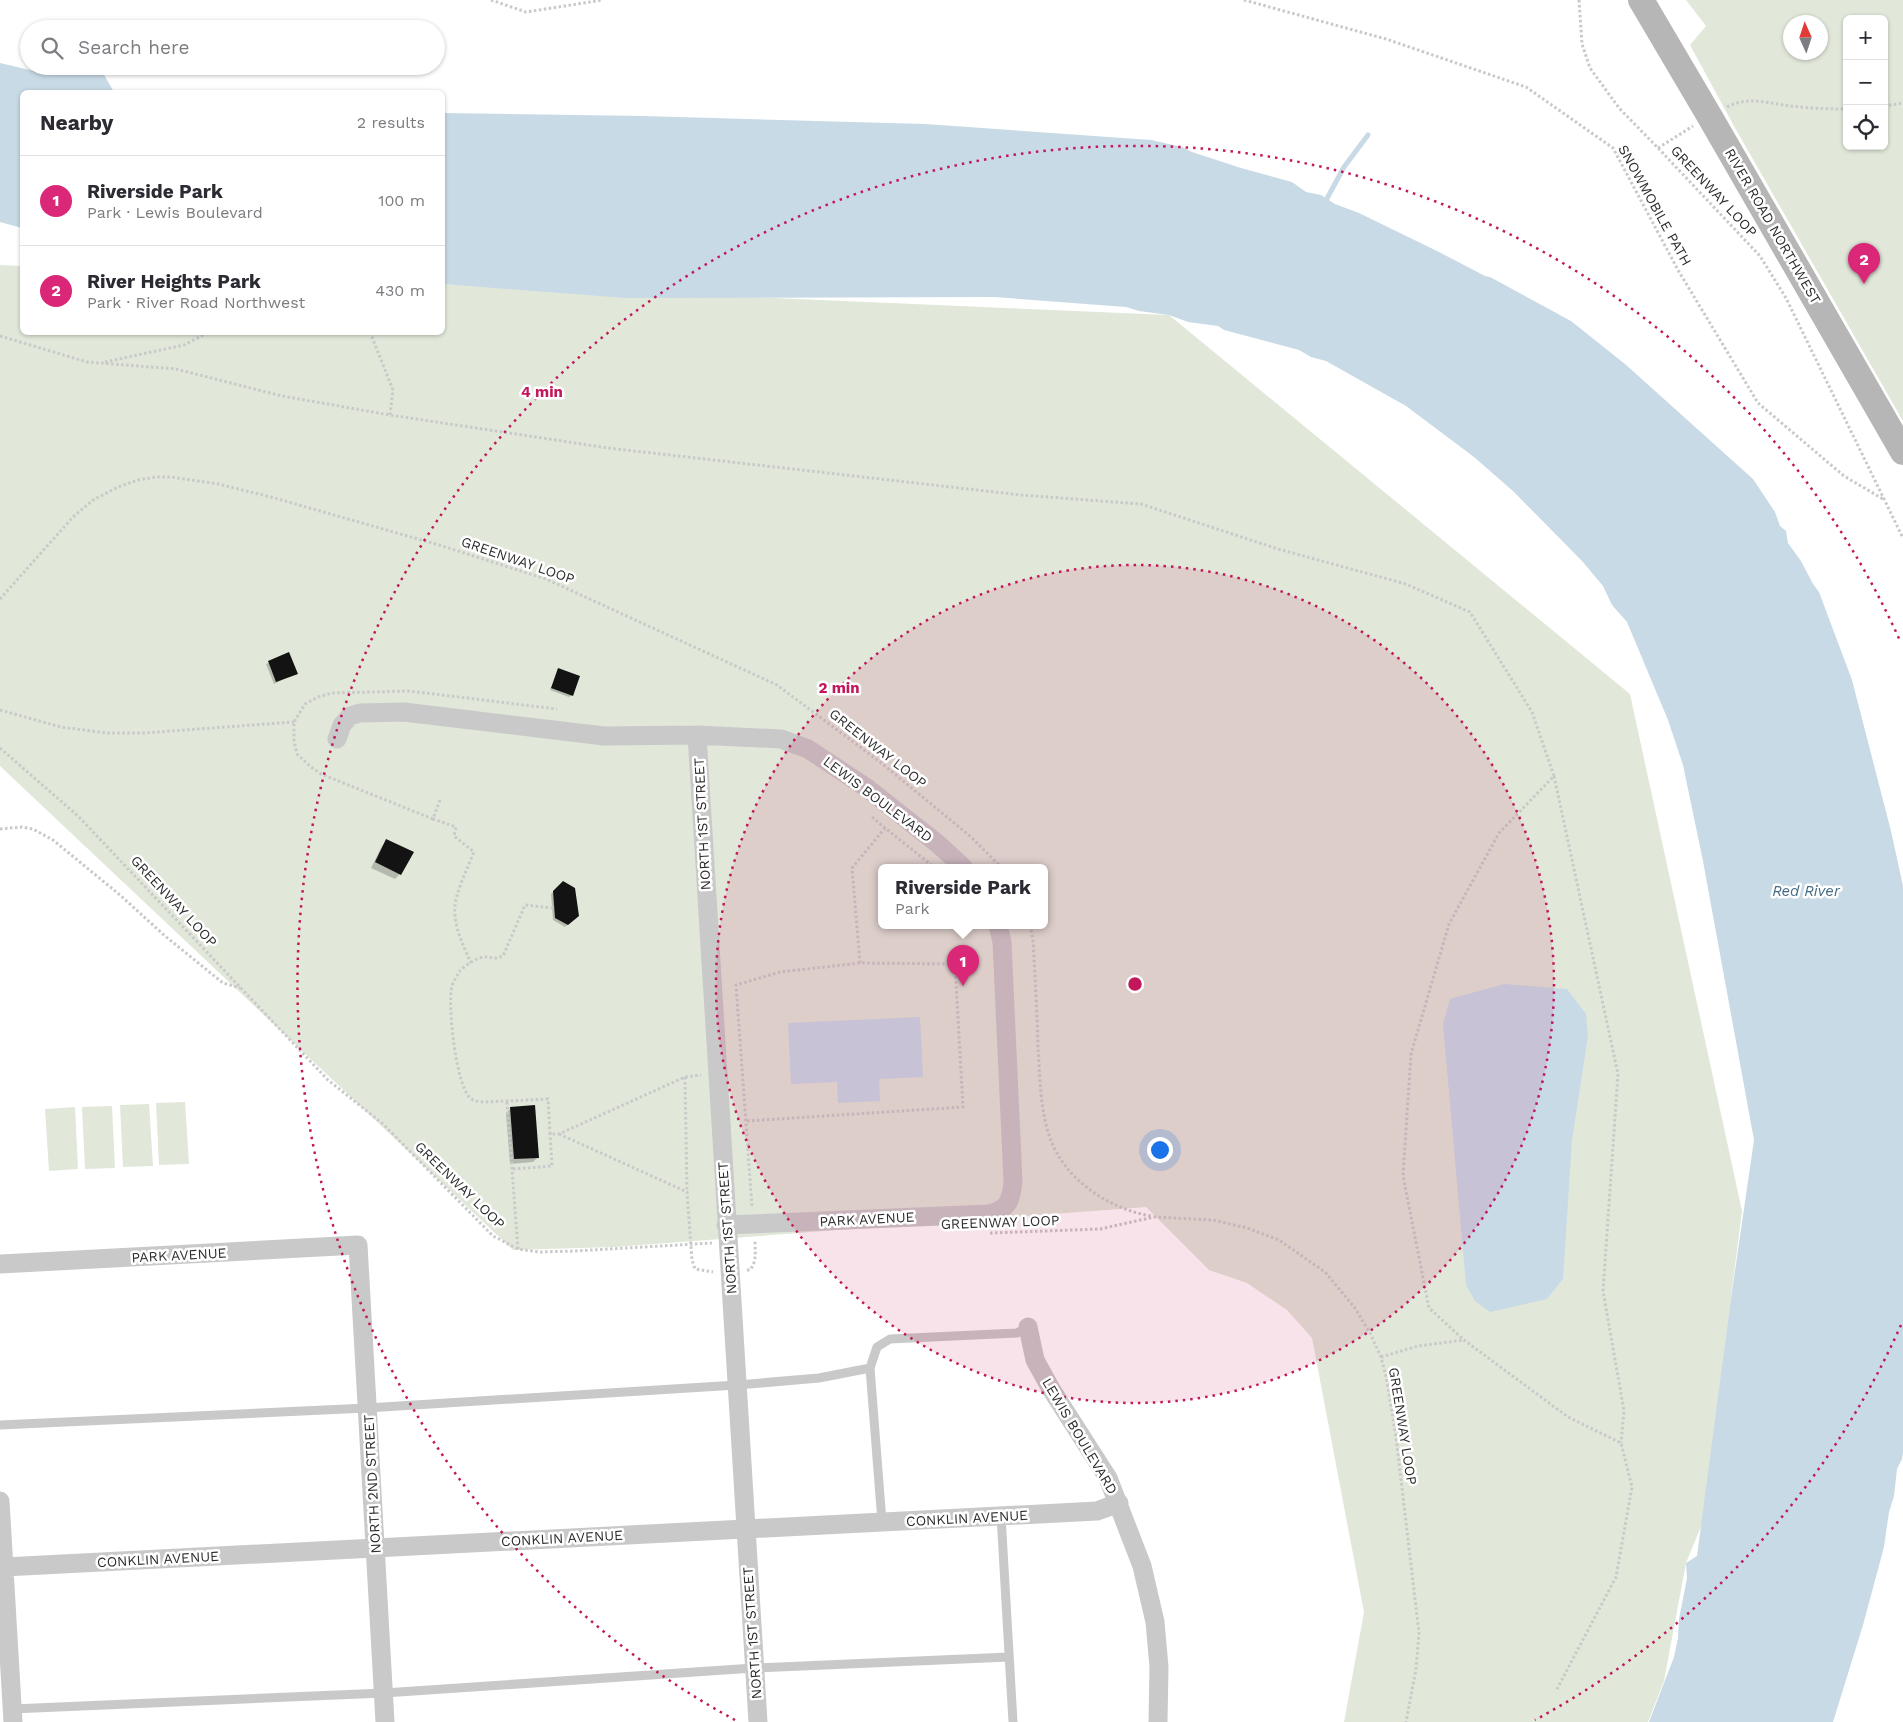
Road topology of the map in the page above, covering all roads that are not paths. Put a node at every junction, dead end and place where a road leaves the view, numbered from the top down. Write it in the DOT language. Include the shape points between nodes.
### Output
graph roads {
  1 [pos="1641,0"];
  2 [pos="1903,452"];
  3 [pos="697,735"];
  4 [pos="337,739"];
  5 [pos="960,864"];
  6 [pos="999,929"];
  7 [pos="726,1234"];
  8 [pos="358,1246"];
  9 [pos="0,1264"];
  10 [pos="1028,1327"];
  11 [pos="870,1368"];
  12 [pos="737,1385"];
  13 [pos="367,1408"];
  14 [pos="0,1425"];
  15 [pos="0,1501"];
  16 [pos="1119,1503"];
  17 [pos="1001,1516"];
  18 [pos="882,1522"];
  19 [pos="746,1529"];
  20 [pos="375,1548"];
  21 [pos="3,1576"];
  22 [pos="1009,1657"];
  23 [pos="754,1668"];
  24 [pos="384,1693"];
  25 [pos="13,1716"];
  26 [pos="385,1722"];
  27 [pos="758,1722"];
  28 [pos="1013,1722"];
  29 [pos="1158,1722"];
  1 -- 2 [label="street, RIVER ROAD NORTHWEST"];
  3 -- 4 [label="street, LEWIS BOULEVARD" via="604,736 404,712 350,716 342,725"];
  3 -- 5 [label="street, LEWIS BOULEVARD" via="781,739 808,749 868,788"];
  3 -- 7 [label="street, NORTH 1ST STREET"];
  6 -- 7 [label="street, PARK AVENUE" via="1013,1182 1006,1206 988,1214"];
  7 -- 12 [label="street, NORTH 1ST STREET"];
  8 -- 9 [label="street, PARK AVENUE"];
  8 -- 13 [label="street, NORTH 2ND STREET"];
  10 -- 11 [label="lane" via="1016,1333 890,1340 877,1347"];
  10 -- 16 [label="street, LEWIS BOULEVARD" via="1035,1360 1108,1478"];
  11 -- 12 [label="lane" via="819,1378"];
  11 -- 18 [label="lane"];
  12 -- 13 [label="lane"];
  12 -- 19 [label="street, NORTH 1ST STREET"];
  13 -- 14 [label="lane"];
  13 -- 20 [label="street, NORTH 2ND STREET"];
  15 -- 21 [label="street"];
  16 -- 17 [label="street, CONKLIN AVENUE" via="1097,1511"];
  16 -- 29 [label="street, LEWIS BOULEVARD" via="1142,1566 1155,1622 1159,1667"];
  17 -- 18 [label="street, CONKLIN AVENUE"];
  17 -- 22 [label="lane"];
  18 -- 19 [label="street, CONKLIN AVENUE"];
  19 -- 20 [label="street, CONKLIN AVENUE"];
  19 -- 23 [label="street, NORTH 1ST STREET"];
  20 -- 21 [label="street, CONKLIN AVENUE"];
  20 -- 24 [label="street, NORTH 2ND STREET"];
  21 -- 25 [label="street"];
  22 -- 23 [label="lane"];
  22 -- 28 [label="lane"];
  23 -- 24 [label="lane"];
  23 -- 27 [label="street, NORTH 1ST STREET"];
  24 -- 25 [label="lane"];
  24 -- 26 [label="street, NORTH 2ND STREET"];
}
